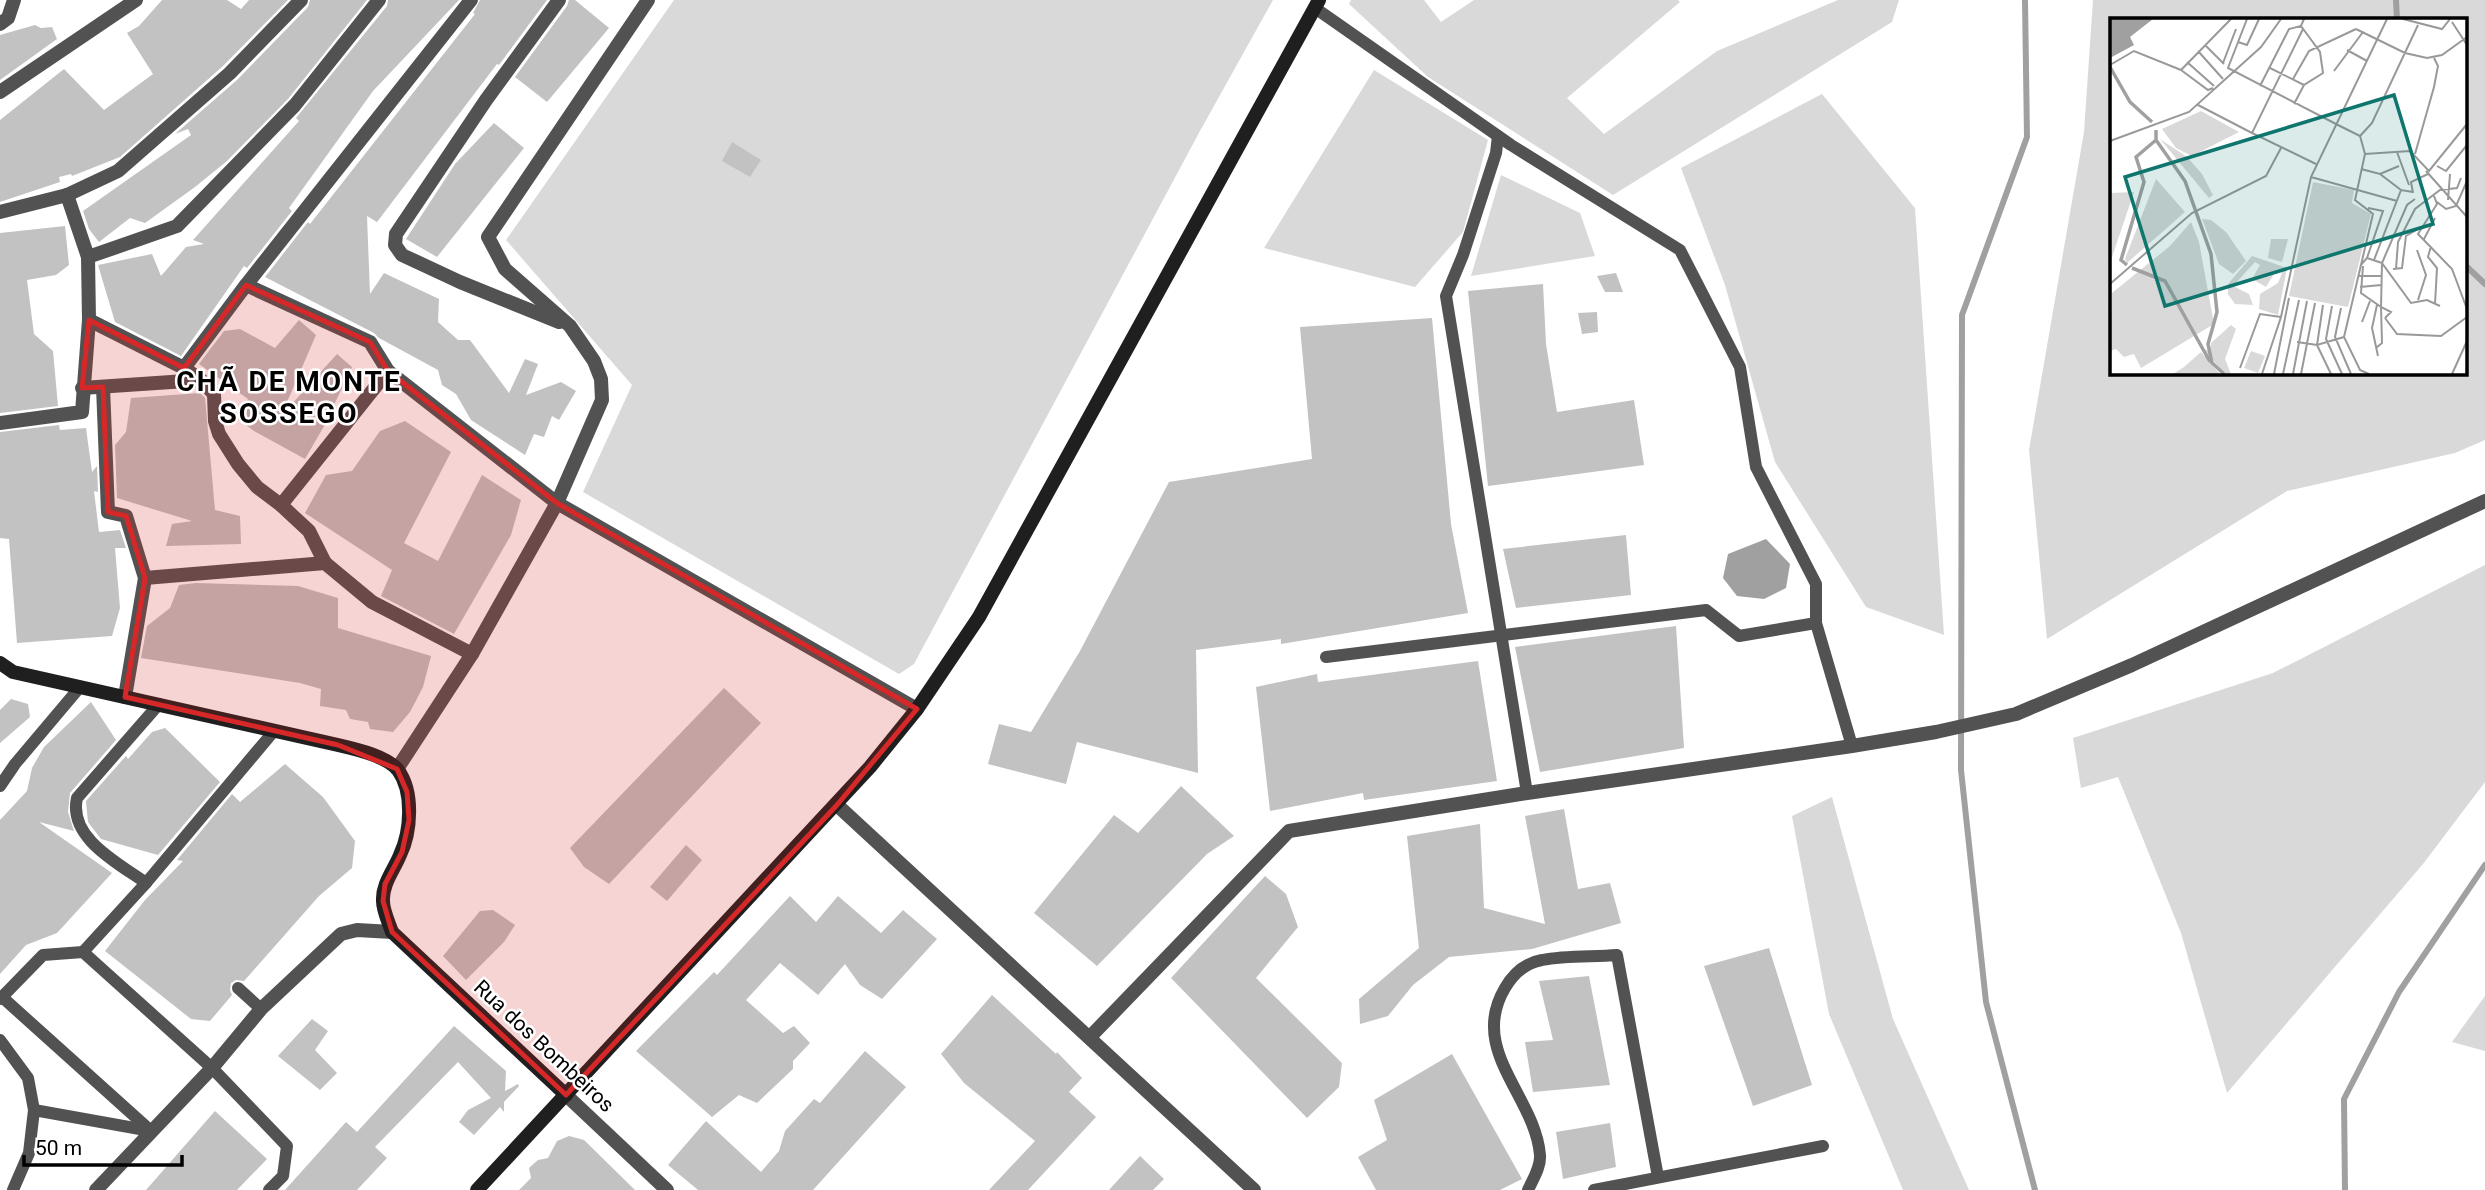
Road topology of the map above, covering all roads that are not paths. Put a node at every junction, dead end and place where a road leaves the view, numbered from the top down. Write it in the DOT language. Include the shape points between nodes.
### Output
graph roads {
  1 [pos="14,0"];
  2 [pos="136,0"];
  3 [pos="301,0"];
  4 [pos="379,0"];
  5 [pos="471,0"];
  6 [pos="559,0"];
  7 [pos="649,0"];
  8 [pos="1317,4"];
  9 [pos="0,24"];
  10 [pos="0,92"];
  11 [pos="1498,136"];
  12 [pos="67,195"];
  13 [pos="0,212"];
  14 [pos="88,257"];
  15 [pos="246,285"];
  16 [pos="89,320"];
  17 [pos="570,326"];
  18 [pos="184,368"];
  19 [pos="388,371"];
  20 [pos="201,380"];
  21 [pos="103,387"];
  22 [pos="82,388"];
  23 [pos="0,423"];
  24 [pos="2485,501"];
  25 [pos="557,503"];
  26 [pos="281,505"];
  27 [pos="325,563"];
  28 [pos="145,578"];
  29 [pos="1816,624"];
  30 [pos="1501,635"];
  31 [pos="472,654"];
  32 [pos="1326,657"];
  33 [pos="0,663"];
  34 [pos="7,674"];
  35 [pos="80,687"];
  36 [pos="125,697"];
  37 [pos="159,704"];
  38 [pos="917,709"];
  39 [pos="274,730"];
  40 [pos="1852,746"];
  41 [pos="397,769"];
  42 [pos="0,786"];
  43 [pos="1527,793"];
  44 [pos="837,805"];
  45 [pos="142,892"];
  46 [pos="392,932"];
  47 [pos="83,952"];
  48 [pos="238,988"];
  49 [pos="1,998"];
  50 [pos="261,1009"];
  51 [pos="1090,1037"];
  52 [pos="0,1040"];
  53 [pos="212,1068"];
  54 [pos="566,1095"];
  55 [pos="34,1110"];
  56 [pos="151,1132"];
  57 [pos="1823,1146"];
  58 [pos="1658,1177"];
  59 [pos="13,1190"];
  60 [pos="96,1190"];
  61 [pos="269,1190"];
  62 [pos="477,1190"];
  63 [pos="667,1190"];
  64 [pos="1255,1190"];
  65 [pos="1528,1190"];
  66 [pos="1594,1190"];
  1 -- 9 [label="street" via="8,18"];
  2 -- 10 [label="street"];
  3 -- 12 [label="street" via="230,73 118,172"];
  4 -- 14 [label="street" via="295,105 177,226"];
  5 -- 15 [label="street"];
  6 -- 17 [label="street" via="456,144 396,234 395,245 402,255 460,282"];
  7 -- 17 [label="street" via="488,237 505,269"];
  8 -- 11 [label="lane"];
  8 -- 38 [label="main road" via="979,617"];
  11 -- 29 [label="lane" via="1680,250 1740,367 1756,467 1816,584"];
  11 -- 30 [label="lane" via="1463,256 1446,296"];
  12 -- 13 [label="street"];
  12 -- 14 [label="street"];
  14 -- 16 [label="street"];
  15 -- 18 [label="street"];
  15 -- 19 [label="street" via="370,342"];
  16 -- 18 [label="street"];
  16 -- 22 [label="street"];
  17 -- 25 [label="street" via="594,361 602,400"];
  18 -- 20 [label="street"];
  19 -- 25 [label="street"];
  19 -- 26 [label="street"];
  20 -- 21 [label="street"];
  20 -- 26 [label="street" via="214,394 215,421 225,444 257,487"];
  21 -- 22 [label="street"];
  21 -- 28 [label="street" via="108,512 126,516"];
  22 -- 23 [label="street" via="82,412"];
  24 -- 40 [label="street" via="2016,714"];
  25 -- 31 [label="street"];
  25 -- 38 [label="street"];
  26 -- 27 [label="street" via="309,531"];
  27 -- 28 [label="street"];
  27 -- 31 [label="street" via="372,602"];
  28 -- 36 [label="street"];
  29 -- 30 [label="lane" via="1739,636 1706,610"];
  29 -- 40 [label="lane"];
  30 -- 32 [label="lane"];
  30 -- 43 [label="lane"];
  31 -- 41 [label="street"];
  33 -- 34 [label="main road"];
  34 -- 35 [label="main road"];
  35 -- 36 [label="main road"];
  35 -- 42 [label="lane"];
  36 -- 37 [label="main road"];
  37 -- 39 [label="main road"];
  37 -- 45 [label="lane" via="77,798 74,810 90,843"];
  38 -- 44 [label="main road"];
  39 -- 41 [label="main road" via="374,755"];
  39 -- 45 [label="lane"];
  40 -- 43 [label="street"];
  41 -- 46 [label="main road" via="407,792 409,820 402,852 385,884 383,901"];
  43 -- 51 [label="street" via="1289,831"];
  44 -- 51 [label="street"];
  44 -- 54 [label="main road"];
  45 -- 47 [label="lane"];
  46 -- 50 [label="street" via="341,934"];
  46 -- 54 [label="main road, Rua dos Bombeiros"];
  47 -- 49 [label="lane" via="43,955"];
  47 -- 53 [label="lane"];
  48 -- 50 [label="lane"];
  49 -- 56 [label="lane"];
  50 -- 53 [label="street"];
  51 -- 64 [label="street"];
  52 -- 55 [label="lane" via="28,1078"];
  53 -- 56 [label="street"];
  53 -- 61 [label="lane" via="287,1146 283,1176"];
  54 -- 62 [label="main road"];
  54 -- 63 [label="street, Rua dos Bombeiros"];
  55 -- 56 [label="lane"];
  55 -- 59 [label="lane" via="29,1153"];
  56 -- 60 [label="street"];
  57 -- 58 [label="lane"];
  58 -- 65 [label="lane" via="1618,955 1540,960 1513,974 1497,1002 1492,1031 1541,1156"];
  58 -- 66 [label="lane"];
}
